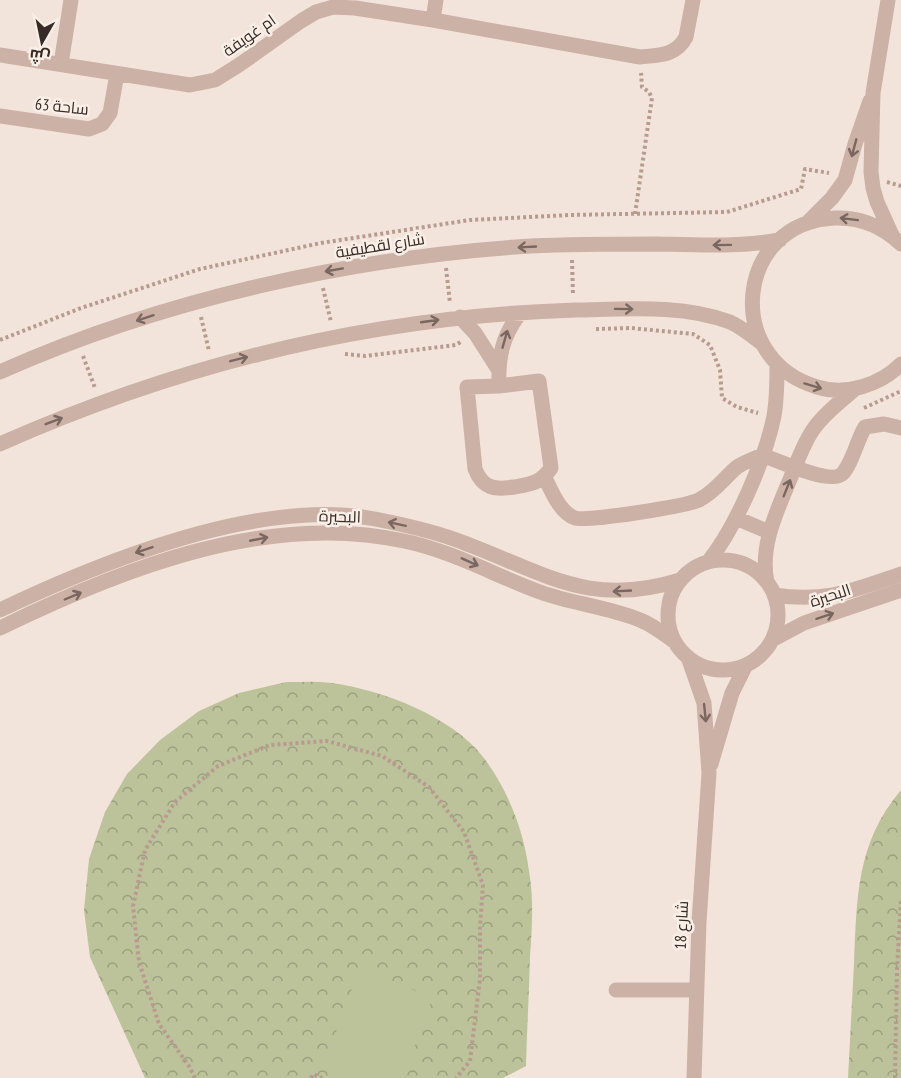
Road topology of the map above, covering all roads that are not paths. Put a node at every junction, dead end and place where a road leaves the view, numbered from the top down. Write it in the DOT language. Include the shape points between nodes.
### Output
graph roads {
  1 [pos="71,0"];
  2 [pos="436,0"];
  3 [pos="693,0"];
  4 [pos="888,0"];
  5 [pos="433,20"];
  6 [pos="0,55"];
  7 [pos="61,64"];
  8 [pos="117,74"];
  9 [pos="873,93"];
  10 [pos="0,116"];
  11 [pos="807,223"];
  12 [pos="780,240"];
  13 [pos="897,240"];
  14 [pos="520,313"];
  15 [pos="456,318"];
  16 [pos="760,342"];
  17 [pos="777,365"];
  18 [pos="900,365"];
  19 [pos="498,369"];
  20 [pos="0,372"];
  21 [pos="499,386"];
  22 [pos="855,389"];
  23 [pos="901,428"];
  24 [pos="0,444"];
  25 [pos="762,455"];
  26 [pos="795,467"];
  27 [pos="545,478"];
  28 [pos="736,518"];
  29 [pos="769,532"];
  30 [pos="179,539"];
  31 [pos="442,544"];
  32 [pos="185,555"];
  33 [pos="708,562"];
  34 [pos="901,574"];
  35 [pos="680,580"];
  36 [pos="771,589"];
  37 [pos="901,591"];
  38 [pos="36,593"];
  39 [pos="44,608"];
  40 [pos="0,609"];
  41 [pos="0,628"];
  42 [pos="772,640"];
  43 [pos="675,642"];
  44 [pos="688,657"];
  45 [pos="746,665"];
  46 [pos="709,773"];
  47 [pos="616,990"];
  48 [pos="697,990"];
  49 [pos="694,1078"];
  1 -- 7 [label="street"];
  2 -- 5 [label="street"];
  3 -- 5 [label="street, ام غويفة" via="686,38 679,48 664,55 640,57"];
  4 -- 9 [label="street"];
  5 -- 8 [label="street, ام غويفة" via="333,7 316,12 204,84"];
  6 -- 7 [label="street, ام غويفة"];
  7 -- 8 [label="street, ام غويفة"];
  8 -- 10 [label="street, ساحة 63" via="110,113 95,128"];
  9 -- 11 [label="street, one-way" via="847,175 832,198"];
  9 -- 13 [label="street" via="872,179 877,202"];
  11 -- 12 [label="street"];
  13 -- 11 [label="street, one-way" via="878,226 861,220 834,218"];
  12 -- 16 [label="street" via="769,251 755,279 752,311"];
  12 -- 20 [label="street, شارع لقطيفية, one-way" via="730,245 572,244 445,254 319,273 198,302 77,341"];
  14 -- 15 [label="street"];
  14 -- 16 [label="street, one-way" via="653,310 704,315 730,322"];
  19 -- 14 [label="street, one-way" via="508,329"];
  15 -- 19 [label="street" via="476,333"];
  24 -- 15 [label="street, one-way" via="100,403 213,366 292,345"];
  16 -- 17 [label="street"];
  17 -- 22 [label="street, one-way" via="790,376 814,386"];
  17 -- 25 [label="street" via="773,417"];
  18 -- 22 [label="street" via="879,381"];
  19 -- 21 [label="street"];
  21 -- 27 [label="street" via="538,381 551,468"];
  21 -- 27 [label="street" via="467,387 475,469 480,480 498,489"];
  22 -- 26 [label="street" via="814,428"];
  23 -- 26 [label="street" via="884,424 865,427 841,476 815,475"];
  25 -- 26 [label="street"];
  25 -- 27 [label="street" via="738,467 713,492 695,502 594,518 575,518 566,511"];
  25 -- 28 [label="street"];
  29 -- 26 [label="street, one-way"];
  28 -- 29 [label="street"];
  28 -- 33 [label="street"];
  29 -- 36 [label="street" via="765,558"];
  31 -- 30 [label="street, البحيرة, one-way" via="372,518 320,515 263,520"];
  30 -- 32 [label="street"];
  30 -- 38 [label="street, البحيرة, one-way"];
  32 -- 31 [label="street, البحيرة, one-way" via="272,536 332,531"];
  35 -- 31 [label="street, البحيرة, one-way" via="642,590 589,590"];
  31 -- 43 [label="street, البحيرة, one-way" via="542,593 641,621"];
  39 -- 32 [label="street, البحيرة, one-way"];
  33 -- 35 [label="street"];
  33 -- 36 [label="street" via="741,563 756,571"];
  34 -- 36 [label="street, البحيرة" via="818,598 805,599"];
  35 -- 43 [label="street" via="668,610"];
  36 -- 42 [label="street" via="778,610"];
  42 -- 37 [label="street, البحيرة, one-way" via="804,623"];
  38 -- 39 [label="street"];
  38 -- 40 [label="street, البحيرة"];
  39 -- 41 [label="street, البحيرة"];
  42 -- 45 [label="street"];
  43 -- 44 [label="street"];
  44 -- 45 [label="street" via="722,670"];
  44 -- 46 [label="street, شارع 18, one-way" via="704,703"];
  45 -- 46 [label="street, شارع 18" via="732,693"];
  46 -- 48 [label="street, شارع 18"];
  47 -- 48 [label="street"];
  48 -- 49 [label="street, شارع 18"];
}
